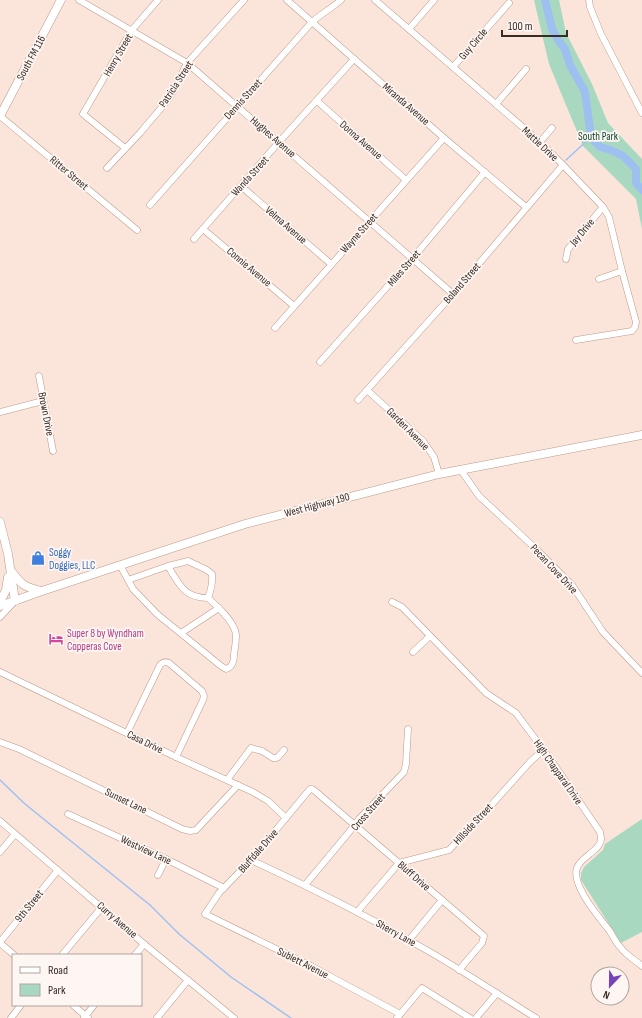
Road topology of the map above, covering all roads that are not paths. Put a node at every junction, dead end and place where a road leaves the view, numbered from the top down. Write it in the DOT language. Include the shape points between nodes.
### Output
graph roads {
  1 [pos="61,0"];
  2 [pos="79,0"];
  3 [pos="158,0"];
  4 [pos="244,0"];
  5 [pos="287,0"];
  6 [pos="341,0"];
  7 [pos="375,0"];
  8 [pos="434,0"];
  9 [pos="589,0"];
  10 [pos="509,2"];
  11 [pos="312,22"];
  12 [pos="409,29"];
  13 [pos="131,31"];
  14 [pos="354,59"];
  15 [pos="188,63"];
  16 [pos="453,67"];
  17 [pos="526,69"];
  18 [pos="317,101"];
  19 [pos="496,104"];
  20 [pos="237,106"];
  21 [pos="642,113"];
  22 [pos="0,116"];
  23 [pos="552,128"];
  24 [pos="444,138"];
  25 [pos="279,142"];
  26 [pos="540,142"];
  27 [pos="125,148"];
  28 [pos="563,165"];
  29 [pos="107,168"];
  30 [pos="485,172"];
  31 [pos="406,180"];
  32 [pos="241,186"];
  33 [pos="150,205"];
  34 [pos="526,207"];
  35 [pos="603,207"];
  36 [pos="369,222"];
  37 [pos="203,229"];
  38 [pos="137,230"];
  39 [pos="194,239"];
  40 [pos="412,259"];
  41 [pos="566,259"];
  42 [pos="331,264"];
  43 [pos="622,270"];
  44 [pos="599,279"];
  45 [pos="453,294"];
  46 [pos="294,306"];
  47 [pos="275,328"];
  48 [pos="576,340"];
  49 [pos="320,362"];
  50 [pos="39,376"];
  51 [pos="367,390"];
  52 [pos="358,400"];
  53 [pos="43,401"];
  54 [pos="0,412"];
  55 [pos="642,435"];
  56 [pos="53,451"];
  57 [pos="460,469"];
  58 [pos="439,474"];
  59 [pos="0,522"];
  60 [pos="120,565"];
  61 [pos="168,566"];
  62 [pos="10,567"];
  63 [pos="128,580"];
  64 [pos="42,591"];
  65 [pos="208,598"];
  66 [pos="15,601"];
  67 [pos="0,602"];
  68 [pos="392,602"];
  69 [pos="0,606"];
  70 [pos="219,608"];
  71 [pos="0,617"];
  72 [pos="181,633"];
  73 [pos="430,636"];
  74 [pos="412,652"];
  75 [pos="0,672"];
  76 [pos="642,673"];
  77 [pos="408,729"];
  78 [pos="127,733"];
  79 [pos="0,742"];
  80 [pos="284,750"];
  81 [pos="543,750"];
  82 [pos="176,757"];
  83 [pos="227,780"];
  84 [pos="238,785"];
  85 [pos="312,789"];
  86 [pos="68,814"];
  87 [pos="286,818"];
  88 [pos="0,821"];
  89 [pos="355,825"];
  90 [pos="15,834"];
  91 [pos="0,852"];
  92 [pos="166,859"];
  93 [pos="251,860"];
  94 [pos="399,863"];
  95 [pos="58,870"];
  96 [pos="158,875"];
  97 [pos="305,885"];
  98 [pos="224,888"];
  99 [pos="442,900"];
  100 [pos="102,907"];
  101 [pos="357,912"];
  102 [pos="205,914"];
  103 [pos="409,940"];
  104 [pos="0,942"];
  105 [pos="144,944"];
  106 [pos="13,954"];
  107 [pos="63,954"];
  108 [pos="136,954"];
  109 [pos="642,966"];
  110 [pos="460,970"];
  111 [pos="188,980"];
  112 [pos="496,993"];
  113 [pos="20,1006"];
  114 [pos="73,1006"];
  115 [pos="93,1006"];
  116 [pos="399,1016"];
  117 [pos="86,1017"];
  118 [pos="232,1017"];
  119 [pos="11,1018"];
  120 [pos="157,1018"];
  121 [pos="470,1018"];
  122 [pos="476,1018"];
  123 [pos="536,1018"];
  1 -- 22 [label="main road, South FM 116"];
  2 -- 13 [label="street, Hughes Avenue"];
  3 -- 13 [label="street, Henry Street"];
  4 -- 15 [label="street, Patricia Street"];
  5 -- 11 [label="street, Miranda Avenue"];
  6 -- 11 [label="street, Dennis Street"];
  7 -- 12 [label="street, Mattie Drive"];
  8 -- 12 [label="street"];
  9 -- 21 [label="street" via="601,34"];
  10 -- 16 [label="street, Guy Circle"];
  11 -- 14 [label="street, Miranda Avenue"];
  11 -- 20 [label="street, Dennis Street"];
  12 -- 16 [label="street, Mattie Drive"];
  13 -- 15 [label="street, Hughes Avenue"];
  13 -- 27 [label="street, Henry Street" via="83,114"];
  14 -- 18 [label="street, Wanda Street"];
  14 -- 24 [label="street, Miranda Avenue"];
  15 -- 20 [label="street, Hughes Avenue"];
  15 -- 27 [label="street, Patricia Street" via="167,101"];
  16 -- 19 [label="street, Mattie Drive"];
  17 -- 19 [label="street"];
  18 -- 25 [label="street, Wanda Street"];
  18 -- 31 [label="street, Donna Avenue"];
  19 -- 26 [label="street, Mattie Drive"];
  20 -- 25 [label="street, Hughes Avenue"];
  20 -- 33 [label="street, Dennis Street"];
  22 -- 38 [label="street, Ritter Street"];
  23 -- 26 [label="street"];
  24 -- 30 [label="street, Miranda Avenue"];
  24 -- 31 [label="street, Wayne Street"];
  25 -- 32 [label="street, Wanda Street"];
  25 -- 36 [label="street, Hughes Avenue"];
  26 -- 28 [label="street, Mattie Drive"];
  27 -- 29 [label="street, Patricia Street"];
  28 -- 34 [label="street, Boland Street"];
  28 -- 35 [label="street, Mattie Drive"];
  30 -- 34 [label="street, Miranda Avenue"];
  30 -- 40 [label="street, Miles Street"];
  31 -- 36 [label="street, Wayne Street"];
  32 -- 37 [label="street, Wanda Street"];
  32 -- 42 [label="street, Velma Avenue"];
  34 -- 45 [label="street, Boland Street"];
  35 -- 41 [label="street, Jay Drive" via="568,249"];
  35 -- 43 [label="street, Mattie Drive" via="609,217"];
  36 -- 40 [label="street, Hughes Avenue"];
  36 -- 42 [label="street, Wayne Street"];
  37 -- 39 [label="street, Wanda Street"];
  37 -- 46 [label="street, Connie Avenue"];
  40 -- 45 [label="street, Hughes Avenue"];
  40 -- 49 [label="street, Miles Street"];
  42 -- 46 [label="street, Wayne Street"];
  43 -- 44 [label="street"];
  43 -- 48 [label="street, Mattie Drive" via="636,322 635,327 632,331"];
  45 -- 51 [label="street, Boland Street"];
  46 -- 47 [label="street, Wayne Street"];
  50 -- 53 [label="street, Brown Drive"];
  51 -- 52 [label="street, Boland Street"];
  51 -- 58 [label="street, Garden Avenue" via="423,441 434,457"];
  53 -- 54 [label="street"];
  53 -- 56 [label="street, Brown Drive"];
  55 -- 57 [label="main road, West Highway 190"];
  57 -- 58 [label="main road, West Highway 190"];
  57 -- 76 [label="street, Pecan Cove Drive" via="479,496 572,585 603,632"];
  58 -- 60 [label="main road, West Highway 190" via="245,524"];
  59 -- 62 [label="main road"];
  60 -- 63 [label="street"];
  60 -- 64 [label="main road, West Highway 190"];
  61 -- 63 [label="street"];
  61 -- 65 [label="street" via="180,586 192,596"];
  61 -- 65 [label="street" via="188,561 212,574 213,581"];
  62 -- 64 [label="main road" via="22,585"];
  62 -- 66 [label="main road"];
  62 -- 67 [label="main road" via="6,590"];
  63 -- 72 [label="street" via="133,589 157,614"];
  64 -- 66 [label="main road, West Highway 190"];
  65 -- 70 [label="street"];
  66 -- 69 [label="main road, West Highway 190"];
  66 -- 71 [label="street"];
  68 -- 73 [label="street, High Chapparal Drive" via="402,607"];
  70 -- 72 [label="street"];
  70 -- 72 [label="street" via="235,630 234,662 230,668 221,666"];
  73 -- 74 [label="street"];
  73 -- 81 [label="street, High Chapparal Drive" via="486,693 516,713"];
  75 -- 78 [label="street, Casa Drive"];
  77 -- 89 [label="street, Cross Street" via="404,772"];
  78 -- 82 [label="street, Casa Drive"];
  78 -- 82 [label="street" via="160,665 162,662 169,663 202,691 204,696"];
  79 -- 84 [label="street, Sunset Lane" via="190,831 196,830"];
  80 -- 83 [label="street" via="278,757 273,758 251,748"];
  81 -- 94 [label="street, Hillside Street" via="449,850"];
  81 -- 109 [label="street, High Chapparal Drive" via="600,832 601,841 577,867 576,874 580,887 621,949"];
  82 -- 83 [label="street, Casa Drive"];
  83 -- 84 [label="street, Casa Drive"];
  84 -- 87 [label="street, Casa Drive" via="268,801"];
  85 -- 87 [label="street, Bluffdale Drive"];
  85 -- 89 [label="street, Bluff Drive"];
  86 -- 92 [label="street, Westview Lane"];
  87 -- 93 [label="street, Bluffdale Drive"];
  88 -- 90 [label="street, Curry Avenue"];
  89 -- 94 [label="street, Bluff Drive"];
  89 -- 97 [label="street, Cross Street"];
  90 -- 91 [label="street"];
  90 -- 95 [label="street, Curry Avenue"];
  92 -- 96 [label="street"];
  92 -- 98 [label="street, Westview Lane"];
  93 -- 97 [label="street, Sherry Lane"];
  93 -- 98 [label="street, Bluffdale Drive"];
  94 -- 99 [label="street, Bluff Drive"];
  94 -- 101 [label="street"];
  95 -- 100 [label="street, Curry Avenue"];
  95 -- 104 [label="street, 9th Street"];
  97 -- 101 [label="street, Sherry Lane"];
  98 -- 102 [label="street, Bluffdale Drive"];
  99 -- 103 [label="street"];
  99 -- 110 [label="street, Bluff Drive" via="484,936 482,943"];
  100 -- 105 [label="street, Curry Avenue"];
  100 -- 107 [label="street"];
  101 -- 103 [label="street, Sherry Lane"];
  102 -- 116 [label="street, Sublett Avenue" via="310,966"];
  103 -- 110 [label="street, Sherry Lane"];
  104 -- 106 [label="street"];
  105 -- 108 [label="street"];
  105 -- 111 [label="street, Curry Avenue"];
  110 -- 112 [label="street, Sherry Lane"];
  111 -- 118 [label="street, Curry Avenue"];
  111 -- 120 [label="street"];
  112 -- 122 [label="street"];
  112 -- 123 [label="street, Sherry Lane"];
  113 -- 119 [label="street"];
  114 -- 117 [label="street"];
  115 -- 117 [label="street"];
  116 -- 121 [label="street" via="422,988"];
}
